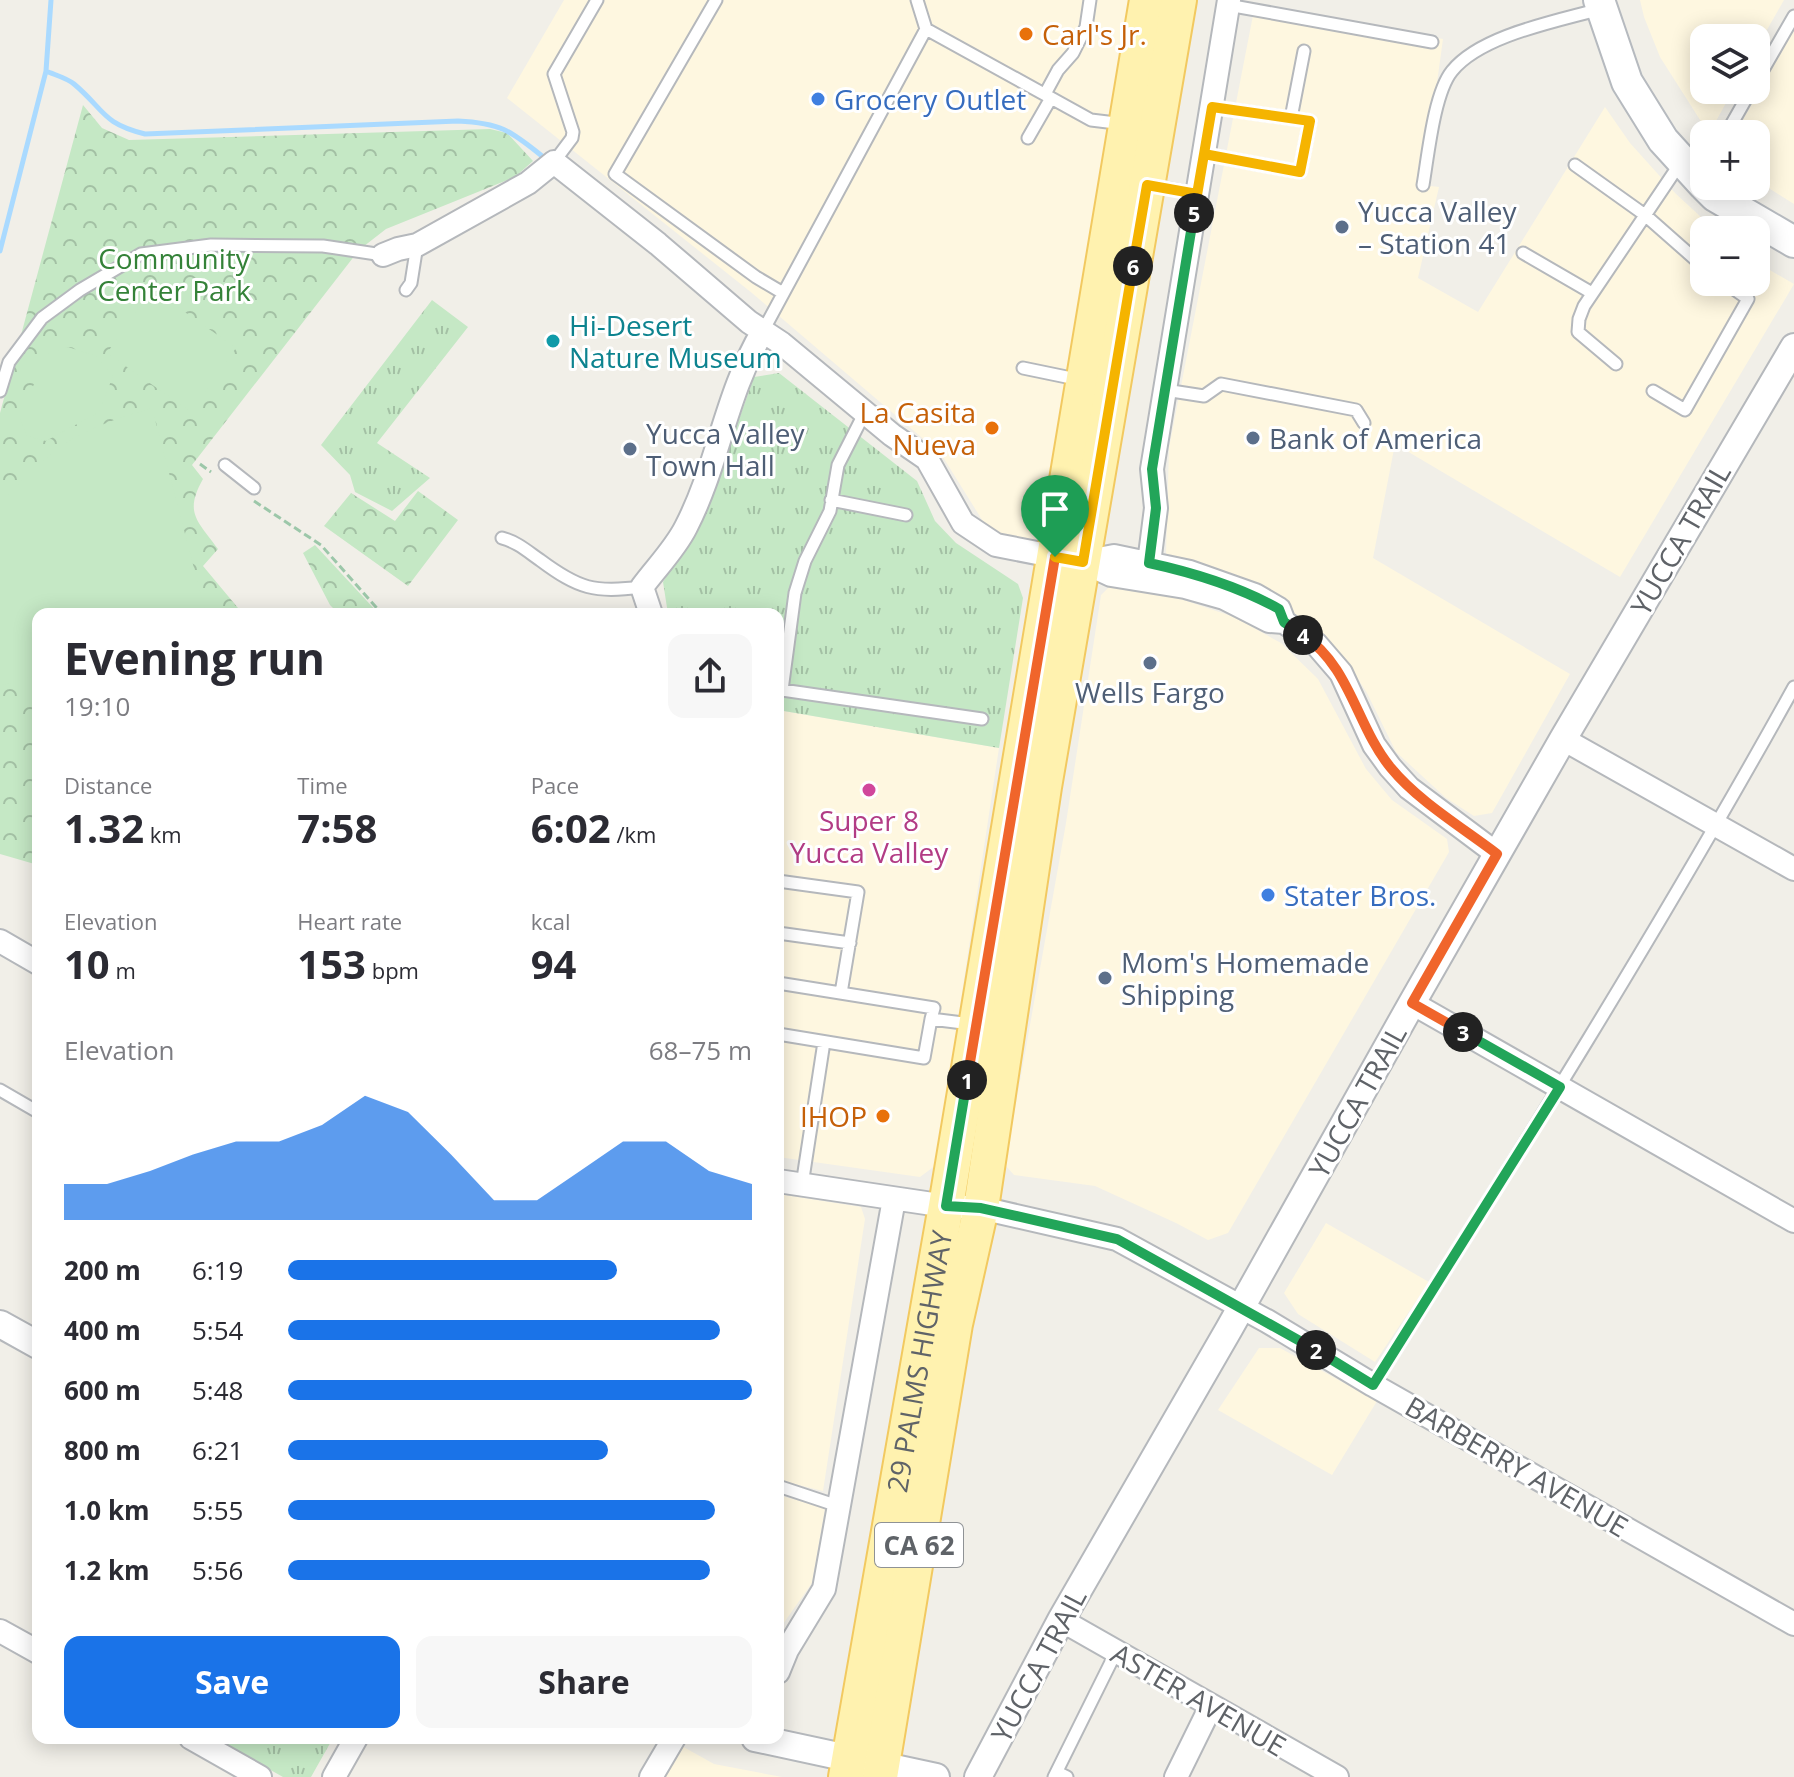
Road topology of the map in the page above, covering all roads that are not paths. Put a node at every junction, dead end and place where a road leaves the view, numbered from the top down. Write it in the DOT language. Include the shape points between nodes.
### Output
graph roads {
  1 [pos="597,0"];
  2 [pos="716,0"];
  3 [pos="917,0"];
  4 [pos="1090,0"];
  5 [pos="1147,0"];
  6 [pos="1179,0"];
  7 [pos="1229,2"];
  8 [pos="1600,4"];
  9 [pos="1794,16"];
  10 [pos="926,29"];
  11 [pos="1432,42"];
  12 [pos="1304,51"];
  13 [pos="1770,58"];
  14 [pos="1048,96"];
  15 [pos="1212,107"];
  16 [pos="1291,118"];
  17 [pos="1125,124"];
  18 [pos="1028,138"];
  19 [pos="1204,154"];
  20 [pos="554,162"];
  21 [pos="1575,165"];
  22 [pos="1690,168"];
  23 [pos="1690,183"];
  24 [pos="1147,185"];
  25 [pos="1423,185"];
  26 [pos="1197,194"];
  27 [pos="1722,200"];
  28 [pos="1645,215"];
  29 [pos="1794,242"];
  30 [pos="417,245"];
  31 [pos="1523,253"];
  32 [pos="383,255"];
  33 [pos="1690,255"];
  34 [pos="406,290"];
  35 [pos="783,293"];
  36 [pos="1592,293"];
  37 [pos="1744,296"];
  38 [pos="763,331"];
  39 [pos="1794,347"];
  40 [pos="1616,364"];
  41 [pos="1023,368"];
  42 [pos="1083,381"];
  43 [pos="1165,390"];
  44 [pos="0,391"];
  45 [pos="1653,391"];
  46 [pos="865,412"];
  47 [pos="1364,423"];
  48 [pos="225,465"];
  49 [pos="253,494"];
  50 [pos="831,500"];
  51 [pos="906,515"];
  52 [pos="502,538"];
  53 [pos="1069,559"];
  54 [pos="1149,563"];
  55 [pos="642,587"];
  56 [pos="649,608"];
  57 [pos="1284,622"];
  58 [pos="784,675"];
  59 [pos="1794,687"];
  60 [pos="784,690"];
  61 [pos="982,719"];
  62 [pos="1563,739"];
  63 [pos="1718,825"];
  64 [pos="1497,854"];
  65 [pos="1794,869"];
  66 [pos="784,882"];
  67 [pos="784,934"];
  68 [pos="0,941"];
  69 [pos="850,943"];
  70 [pos="32,960"];
  71 [pos="784,984"];
  72 [pos="841,993"];
  73 [pos="1412,1003"];
  74 [pos="931,1019"];
  75 [pos="976,1025"];
  76 [pos="784,1035"];
  77 [pos="824,1042"];
  78 [pos="1560,1087"];
  79 [pos="0,1090"];
  80 [pos="32,1109"];
  81 [pos="784,1182"];
  82 [pos="802,1185"];
  83 [pos="894,1199"];
  84 [pos="946,1206"];
  85 [pos="981,1208"];
  86 [pos="1794,1221"];
  87 [pos="1240,1307"];
  88 [pos="0,1324"];
  89 [pos="32,1342"];
  90 [pos="1373,1385"];
  91 [pos="784,1491"];
  92 [pos="838,1506"];
  93 [pos="1061,1620"];
  94 [pos="1794,1624"];
  95 [pos="0,1631"];
  96 [pos="32,1649"];
  97 [pos="1116,1652"];
  98 [pos="784,1657"];
  99 [pos="1211,1706"];
  100 [pos="202,1744"];
  101 [pos="353,1744"];
  102 [pos="670,1744"];
  103 [pos="780,1744"];
  104 [pos="864,1770"];
  105 [pos="1059,1775"];
  106 [pos="260,1777"];
  107 [pos="334,1777"];
  108 [pos="651,1777"];
  109 [pos="936,1777"];
  110 [pos="978,1777"];
  111 [pos="1176,1777"];
  112 [pos="1337,1777"];
  1 -- 20 [label="lane" via="554,74 573,132"];
  2 -- 35 [label="lane" via="615,174"];
  3 -- 10 [label="lane"];
  4 -- 14 [label="lane" via="1086,27"];
  5 -- 17 [label="main road, 29 PALMS HIGHWAY / CA 62"];
  6 -- 24 [label="main road, 29 PALMS HIGHWAY / CA 62"];
  7 -- 11 [label="lane"];
  7 -- 15 [label="street"];
  8 -- 22 [label="main road" via="1627,82 1663,140"];
  8 -- 25 [label="lane" via="1503,37 1451,71 1437,107"];
  9 -- 13 [label="lane"];
  10 -- 14 [label="lane"];
  10 -- 35 [label="lane"];
  12 -- 16 [label="lane"];
  14 -- 17 [label="lane" via="1091,120"];
  14 -- 18 [label="lane"];
  15 -- 16 [label="lane"];
  15 -- 19 [label="street"];
  16 -- 19 [label="lane" via="1310,121 1300,172"];
  17 -- 42 [label="main road, 29 PALMS HIGHWAY / CA 62"];
  19 -- 26 [label="street"];
  20 -- 30 [label="street" via="528,183"];
  20 -- 38 [label="street"];
  21 -- 28 [label="lane"];
  23 -- 28 [label="lane"];
  24 -- 26 [label="lane"];
  24 -- 53 [label="main road, 29 PALMS HIGHWAY / CA 62"];
  26 -- 43 [label="street"];
  27 -- 29 [label="main road"];
  28 -- 33 [label="lane"];
  28 -- 36 [label="lane"];
  30 -- 32 [label="street"];
  30 -- 34 [label="lane"];
  31 -- 36 [label="lane"];
  32 -- 44 [label="lane" via="323,246 225,245 141,254 42,318 9,362"];
  35 -- 38 [label="lane"];
  36 -- 40 [label="lane" via="1578,332"];
  37 -- 45 [label="lane" via="1748,299 1685,410"];
  38 -- 46 [label="street"];
  38 -- 55 [label="street" via="732,394 705,486 685,530"];
  39 -- 62 [label="street, YUCCA TRAIL"];
  41 -- 42 [label="lane"];
  42 -- 53 [label="main road, 29 PALMS HIGHWAY / CA 62"];
  43 -- 47 [label="lane" via="1204,396 1221,384 1356,410"];
  43 -- 54 [label="street" via="1152,469 1156,508"];
  46 -- 50 [label="lane" via="838,465"];
  46 -- 53 [label="street" via="927,459 963,523 996,545"];
  48 -- 49 [label="lane"];
  50 -- 51 [label="lane"];
  50 -- 58 [label="lane" via="795,593"];
  52 -- 55 [label="lane" via="593,590"];
  53 -- 54 [label="street" via="1114,556"];
  53 -- 57 [label="street" via="1111,575 1224,598 1269,621"];
  53 -- 75 [label="main road, 29 PALMS HIGHWAY / CA 62"];
  53 -- 85 [label="main road, 29 PALMS HIGHWAY / CA 62" via="1044,787"];
  54 -- 57 [label="street" via="1255,595 1279,609"];
  55 -- 56 [label="street"];
  57 -- 64 [label="street" via="1316,644 1341,673 1374,745 1409,788"];
  59 -- 63 [label="lane"];
  60 -- 61 [label="lane"];
  62 -- 63 [label="street"];
  62 -- 64 [label="street, YUCCA TRAIL"];
  63 -- 65 [label="street"];
  63 -- 78 [label="lane"];
  64 -- 73 [label="street, YUCCA TRAIL"];
  66 -- 69 [label="lane" via="858,892"];
  67 -- 69 [label="lane"];
  68 -- 70 [label="street"];
  69 -- 72 [label="lane"];
  71 -- 72 [label="lane"];
  72 -- 74 [label="lane" via="934,1008"];
  73 -- 78 [label="street"];
  73 -- 87 [label="street, YUCCA TRAIL"];
  74 -- 75 [label="lane"];
  74 -- 77 [label="lane" via="924,1058"];
  75 -- 84 [label="main road, 29 PALMS HIGHWAY / CA 62"];
  76 -- 77 [label="lane"];
  77 -- 82 [label="lane"];
  78 -- 86 [label="street"];
  78 -- 90 [label="lane"];
  79 -- 80 [label="lane"];
  81 -- 82 [label="street"];
  82 -- 83 [label="street"];
  83 -- 84 [label="street"];
  83 -- 92 [label="street"];
  84 -- 85 [label="street"];
  84 -- 104 [label="main road, 29 PALMS HIGHWAY / CA 62"];
  85 -- 87 [label="street, BARBERRY AVENUE" via="1117,1239"];
  85 -- 104 [label="main road, 29 PALMS HIGHWAY / CA 62"];
  87 -- 90 [label="street, BARBERRY AVENUE"];
  87 -- 93 [label="street, YUCCA TRAIL"];
  88 -- 89 [label="street"];
  90 -- 94 [label="street, BARBERRY AVENUE"];
  91 -- 92 [label="lane"];
  92 -- 98 [label="street" via="824,1589"];
  93 -- 97 [label="street, ASTER AVENUE"];
  93 -- 110 [label="street, YUCCA TRAIL"];
  95 -- 96 [label="street"];
  97 -- 99 [label="street, ASTER AVENUE"];
  97 -- 105 [label="lane"];
  99 -- 111 [label="street"];
  99 -- 112 [label="street, ASTER AVENUE"];
  100 -- 106 [label="street"];
  101 -- 107 [label="street"];
  102 -- 108 [label="street"];
  103 -- 104 [label="street"];
  104 -- 109 [label="street"];
}
